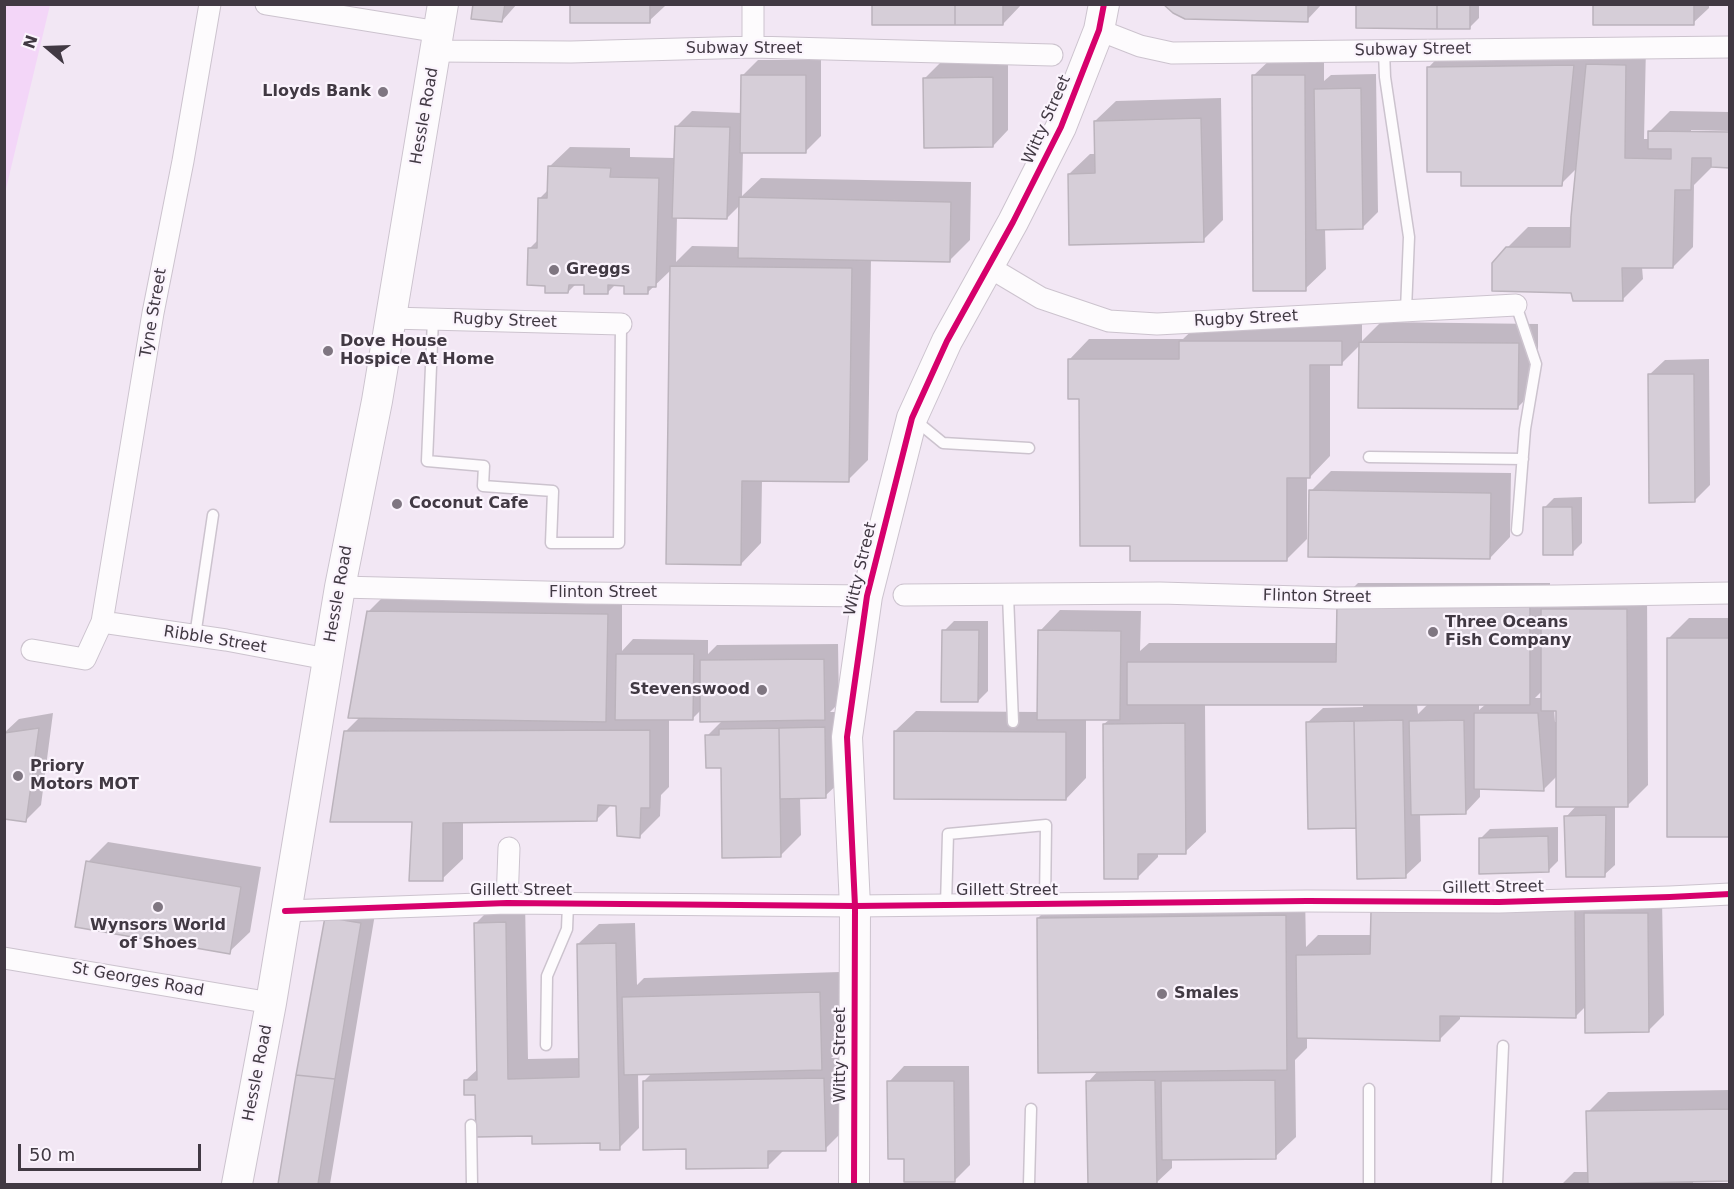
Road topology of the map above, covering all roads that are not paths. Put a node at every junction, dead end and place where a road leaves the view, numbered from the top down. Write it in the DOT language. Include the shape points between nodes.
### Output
graph roads {
  1 [pos="210,4"];
  2 [pos="266,4"];
  3 [pos="753,4"];
  4 [pos="1102,17"];
  5 [pos="440,29"];
  6 [pos="753,47"];
  7 [pos="1730,47"];
  8 [pos="1384,51"];
  9 [pos="1052,55"];
  10 [pos="989,267"];
  11 [pos="1516,305"];
  12 [pos="1406,310"];
  13 [pos="390,318"];
  14 [pos="433,319"];
  15 [pos="621,324"];
  16 [pos="912,418"];
  17 [pos="1029,448"];
  18 [pos="1369,457"];
  19 [pos="1523,459"];
  20 [pos="213,515"];
  21 [pos="1517,530"];
  22 [pos="340,587"];
  23 [pos="1730,593"];
  24 [pos="904,595"];
  25 [pos="1008,595"];
  26 [pos="867,596"];
  27 [pos="102,622"];
  28 [pos="195,636"];
  29 [pos="32,650"];
  30 [pos="327,659"];
  31 [pos="1013,722"];
  32 [pos="509,848"];
  33 [pos="1730,894"];
  34 [pos="507,903"];
  35 [pos="568,904"];
  36 [pos="1046,904"];
  37 [pos="946,905"];
  38 [pos="855,906"];
  39 [pos="285,911"];
  40 [pos="4,958"];
  41 [pos="271,1003"];
  42 [pos="546,1045"];
  43 [pos="1503,1046"];
  44 [pos="1369,1089"];
  45 [pos="1031,1109"];
  46 [pos="471,1125"];
  47 [pos="237,1185"];
  48 [pos="472,1185"];
  49 [pos="854,1185"];
  50 [pos="1029,1185"];
  51 [pos="1369,1185"];
  52 [pos="1497,1185"];
  1 -- 27 [label="street, Tyne Street" via="153,312"];
  2 -- 5 [label="street, Subway Street"];
  3 -- 6 [label="street"];
  4 -- 8 [label="street, Subway Street" via="1140,46 1172,52"];
  4 -- 10 [label="street, Witty Street" via="1062,127"];
  5 -- 6 [label="street, Subway Street" via="571,52"];
  5 -- 13 [label="street, Hessle Road"];
  6 -- 9 [label="street, Subway Street"];
  7 -- 8 [label="street, Subway Street"];
  8 -- 12 [label="lane" via="1410,237"];
  10 -- 12 [label="street, Rugby Street" via="1041,298 1109,321 1157,324"];
  10 -- 16 [label="street, Witty Street" via="947,341"];
  11 -- 12 [label="street, Rugby Street"];
  11 -- 19 [label="lane" via="1536,364"];
  13 -- 14 [label="street, Rugby Street"];
  13 -- 22 [label="street, Hessle Road"];
  14 -- 15 [label="street, Rugby Street"];
  14 -- 15 [label="lane" via="427,461 484,466 483,486 553,491 551,543 619,543"];
  16 -- 17 [label="lane" via="943,443"];
  16 -- 26 [label="street, Witty Street"];
  18 -- 19 [label="lane"];
  19 -- 21 [label="lane"];
  20 -- 28 [label="lane"];
  22 -- 26 [label="street, Flinton Street"];
  22 -- 30 [label="street, Hessle Road"];
  23 -- 25 [label="street, Flinton Street" via="1335,598"];
  24 -- 25 [label="street, Flinton Street"];
  25 -- 31 [label="lane"];
  26 -- 38 [label="street, Witty Street" via="847,737"];
  27 -- 28 [label="street, Ribble Street"];
  27 -- 29 [label="street, Tyne Street" via="84,659"];
  28 -- 30 [label="street, Ribble Street"];
  30 -- 39 [label="street, Hessle Road"];
  32 -- 34 [label="street, Gillett Street"];
  33 -- 36 [label="street, Gillett Street" via="1499,902"];
  34 -- 35 [label="street, Gillett Street"];
  34 -- 39 [label="street, Gillett Street"];
  35 -- 38 [label="street, Gillett Street"];
  35 -- 42 [label="lane" via="567,929 547,976"];
  36 -- 37 [label="street, Gillett Street"];
  36 -- 37 [label="lane" via="1046,825 948,834"];
  37 -- 38 [label="street, Gillett Street"];
  38 -- 49 [label="street, Witty Street"];
  39 -- 41 [label="street, Hessle Road"];
  40 -- 41 [label="street, St Georges Road"];
  41 -- 47 [label="street, Hessle Road"];
  43 -- 52 [label="lane"];
  44 -- 51 [label="lane"];
  45 -- 50 [label="lane"];
  46 -- 48 [label="lane"];
}
